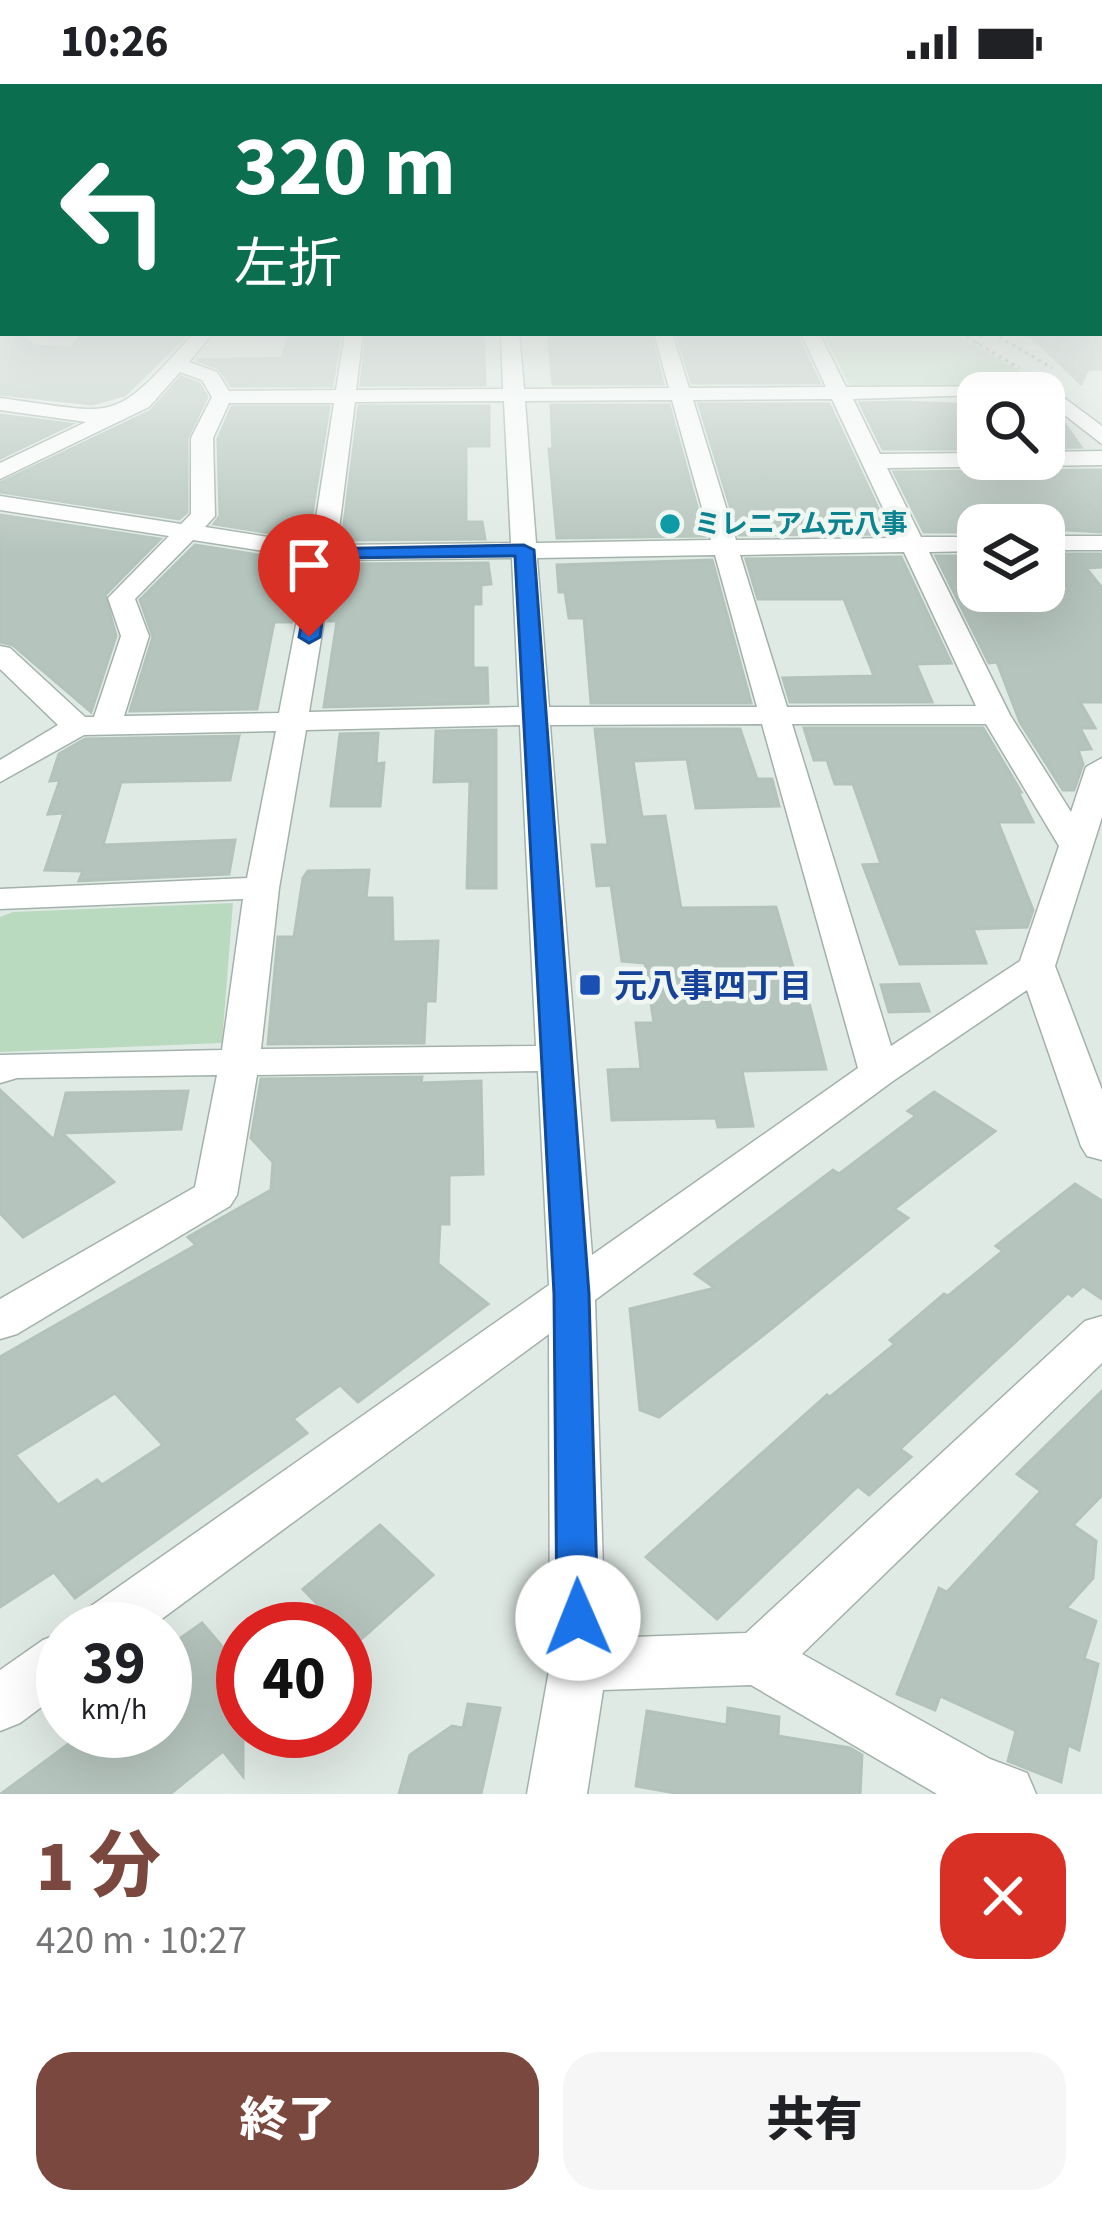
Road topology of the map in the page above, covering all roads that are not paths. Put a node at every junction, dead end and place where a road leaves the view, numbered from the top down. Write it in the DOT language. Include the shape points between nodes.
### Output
graph roads {
  1 [pos="514,396"];
  2 [pos="147,397"];
  3 [pos="346,397"];
  4 [pos="380,397"];
  5 [pos="682,397"];
  6 [pos="843,397"];
  7 [pos="1054,397"];
  8 [pos="222,398"];
  9 [pos="0,404"];
  10 [pos="113,419"];
  11 [pos="1102,437"];
  12 [pos="1102,458"];
  13 [pos="1065,459"];
  14 [pos="871,460"];
  15 [pos="957,460"];
  16 [pos="0,472"];
  17 [pos="0,503"];
  18 [pos="185,532"];
  19 [pos="1102,543"];
  20 [pos="957,544"];
  21 [pos="1065,544"];
  22 [pos="912,545"];
  23 [pos="725,548"];
  24 [pos="524,550"];
  25 [pos="323,553"];
  26 [pos="0,654"];
  27 [pos="774,715"];
  28 [pos="995,715"];
  29 [pos="535,716"];
  30 [pos="296,721"];
  31 [pos="92,726"];
  32 [pos="1102,767"];
  33 [pos="0,772"];
  34 [pos="1076,846"];
  35 [pos="262,888"];
  36 [pos="0,898"];
  37 [pos="1037,966"];
  38 [pos="557,1058"];
  39 [pos="240,1060"];
  40 [pos="0,1070"];
  41 [pos="879,1072"];
  42 [pos="1102,1146"];
  43 [pos="572,1294"];
  44 [pos="0,1321"];
  45 [pos="1102,1334"];
  46 [pos="142,1602"];
  47 [pos="758,1659"];
  48 [pos="578,1665"];
  49 [pos="36,1678"];
  50 [pos="0,1704"];
  51 [pos="556,1794"];
  52 [pos="1006,1794"];
  1 -- 24 [label="street"];
  2 -- 10 [label="street"];
  3 -- 4 [label="street"];
  3 -- 8 [label="street"];
  3 -- 25 [label="street"];
  5 -- 23 [label="street"];
  6 -- 14 [label="street"];
  7 -- 11 [label="street"];
  8 -- 18 [label="street" via="202,438 203,516"];
  9 -- 10 [label="street"];
  10 -- 16 [label="street"];
  12 -- 13 [label="street"];
  14 -- 15 [label="street"];
  14 -- 22 [label="street"];
  17 -- 18 [label="street"];
  18 -- 25 [label="street"];
  18 -- 31 [label="street" via="121,598 135,636"];
  19 -- 21 [label="street"];
  20 -- 22 [label="street"];
  22 -- 23 [label="street"];
  22 -- 28 [label="street"];
  23 -- 24 [label="street"];
  23 -- 27 [label="street"];
  24 -- 25 [label="street"];
  24 -- 29 [label="street"];
  25 -- 30 [label="street"];
  26 -- 31 [label="street"];
  27 -- 28 [label="street"];
  27 -- 29 [label="street"];
  27 -- 41 [label="street"];
  28 -- 34 [label="street"];
  29 -- 30 [label="street"];
  29 -- 38 [label="street"];
  30 -- 31 [label="street"];
  30 -- 35 [label="street"];
  31 -- 33 [label="street"];
  32 -- 34 [label="street"];
  34 -- 37 [label="street"];
  35 -- 36 [label="street"];
  35 -- 39 [label="street"];
  37 -- 41 [label="street"];
  37 -- 42 [label="street"];
  38 -- 39 [label="street"];
  38 -- 43 [label="street"];
  39 -- 40 [label="street"];
  39 -- 44 [label="street" via="215,1195"];
  41 -- 43 [label="street"];
  43 -- 46 [label="street"];
  43 -- 48 [label="street"];
  45 -- 47 [label="street"];
  47 -- 48 [label="street"];
  47 -- 52 [label="street"];
  48 -- 51 [label="street"];
  49 -- 50 [label="street"];
}
